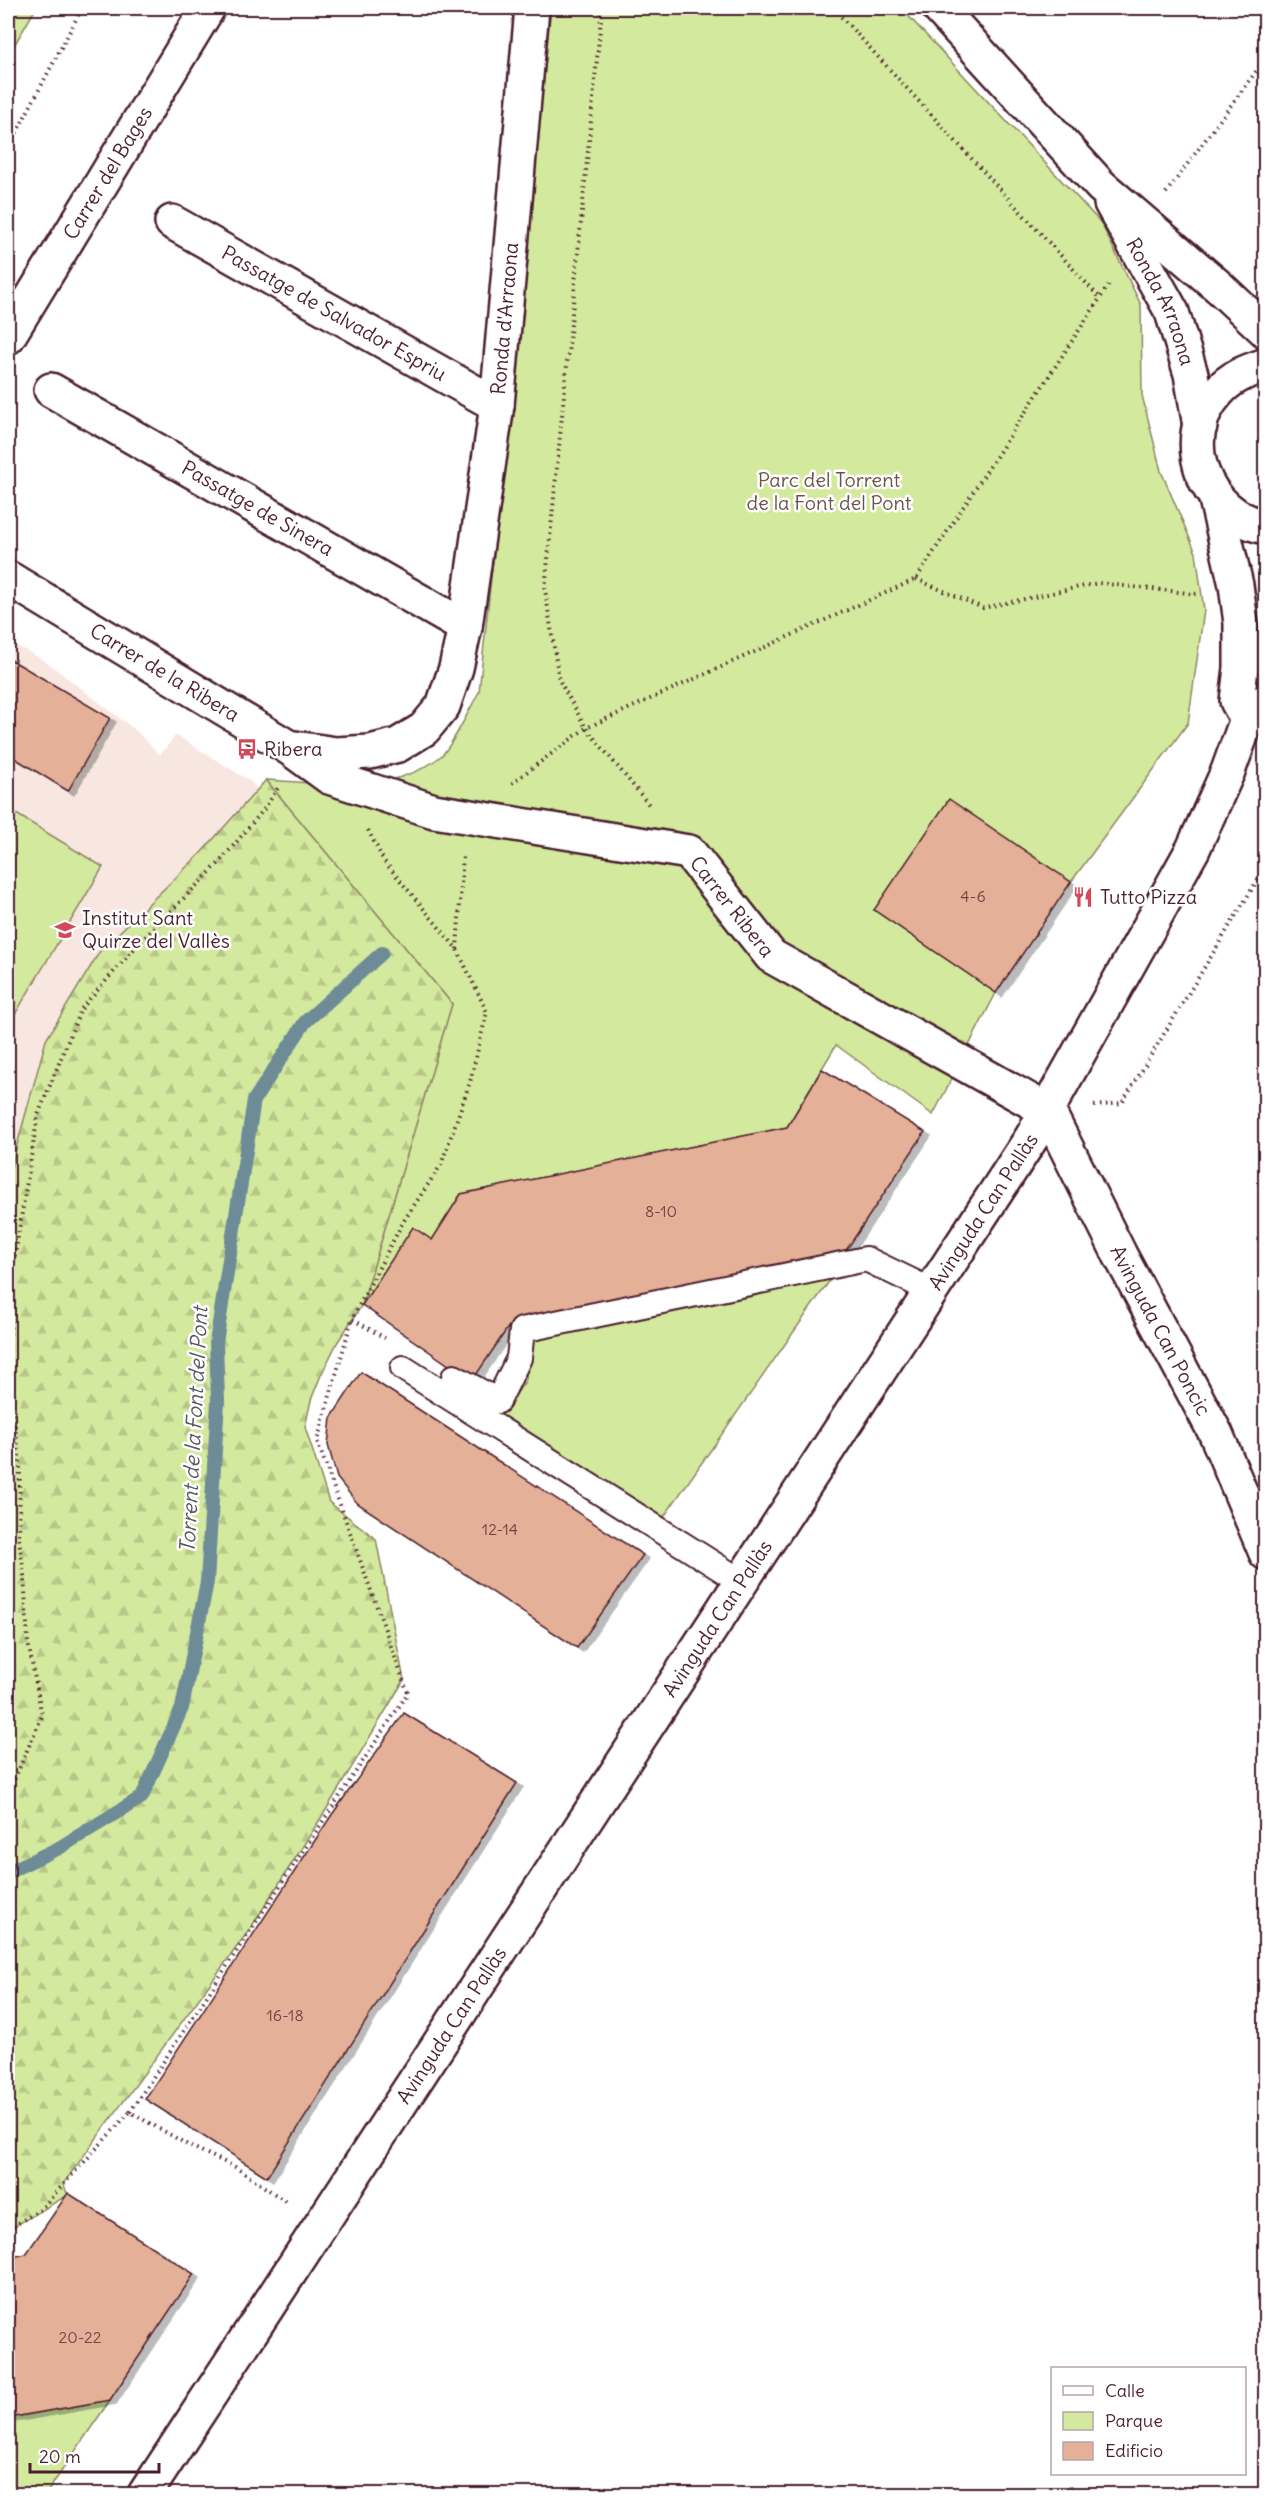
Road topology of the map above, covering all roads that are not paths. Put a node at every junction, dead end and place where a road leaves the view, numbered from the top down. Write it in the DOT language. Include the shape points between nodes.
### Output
graph roads {
  1 [pos="208,8"];
  2 [pos="532,8"];
  3 [pos="939,8"];
  4 [pos="1101,186"];
  5 [pos="172,222"];
  6 [pos="1266,332"];
  7 [pos="8,337"];
  8 [pos="1266,365"];
  9 [pos="51,390"];
  10 [pos="497,405"];
  11 [pos="1200,426"];
  12 [pos="1216,499"];
  13 [pos="1266,527"];
  14 [pos="8,578"];
  15 [pos="465,627"];
  16 [pos="1256,710"];
  17 [pos="288,747"];
  18 [pos="1048,1111"];
  19 [pos="932,1291"];
  20 [pos="403,1368"];
  21 [pos="454,1377"];
  22 [pos="1266,1553"];
  23 [pos="742,1582"];
  24 [pos="145,2494"];
  1 -- 7 [label="street, Carrer del Bages"];
  2 -- 10 [label="street, Ronda d'Arraona"];
  3 -- 4 [label="street, Ronda Arraona"];
  4 -- 6 [label="street, Ronda Arraona"];
  4 -- 11 [label="street, Ronda Arraona" via="1172,312 1191,375"];
  5 -- 10 [label="street, Passatge de Salvador Espriu"];
  8 -- 11 [label="street, Ronda Arraona" via="1231,380 1217,392"];
  9 -- 15 [label="street, Passatge de Sinera"];
  10 -- 15 [label="street, Ronda d'Arraona"];
  11 -- 12 [label="street, Ronda Arraona" via="1199,464"];
  12 -- 13 [label="street, Ronda Arraona" via="1233,515"];
  12 -- 16 [label="street, Avinguda Can Pallàs" via="1241,623 1237,701"];
  14 -- 17 [label="street, Carrer de la Ribera"];
  15 -- 17 [label="street, Carrer de la Ribera" via="443,706 424,729 398,745 370,752 336,754"];
  16 -- 18 [label="street, Avinguda Can Pallàs" via="1193,849"];
  17 -- 18 [label="street, Carrer Ribera" via="329,777 434,811 689,852 771,956"];
  18 -- 19 [label="street, Avinguda Can Pallàs"];
  18 -- 22 [label="street, Avinguda Can Poncic" via="1120,1256 1216,1434"];
  19 -- 21 [label="lane" via="866,1259 522,1330 519,1358 498,1401"];
  19 -- 23 [label="street, Avinguda Can Pallàs"];
  20 -- 23 [label="lane"];
  23 -- 24 [label="street, Avinguda Can Pallàs"];
}
